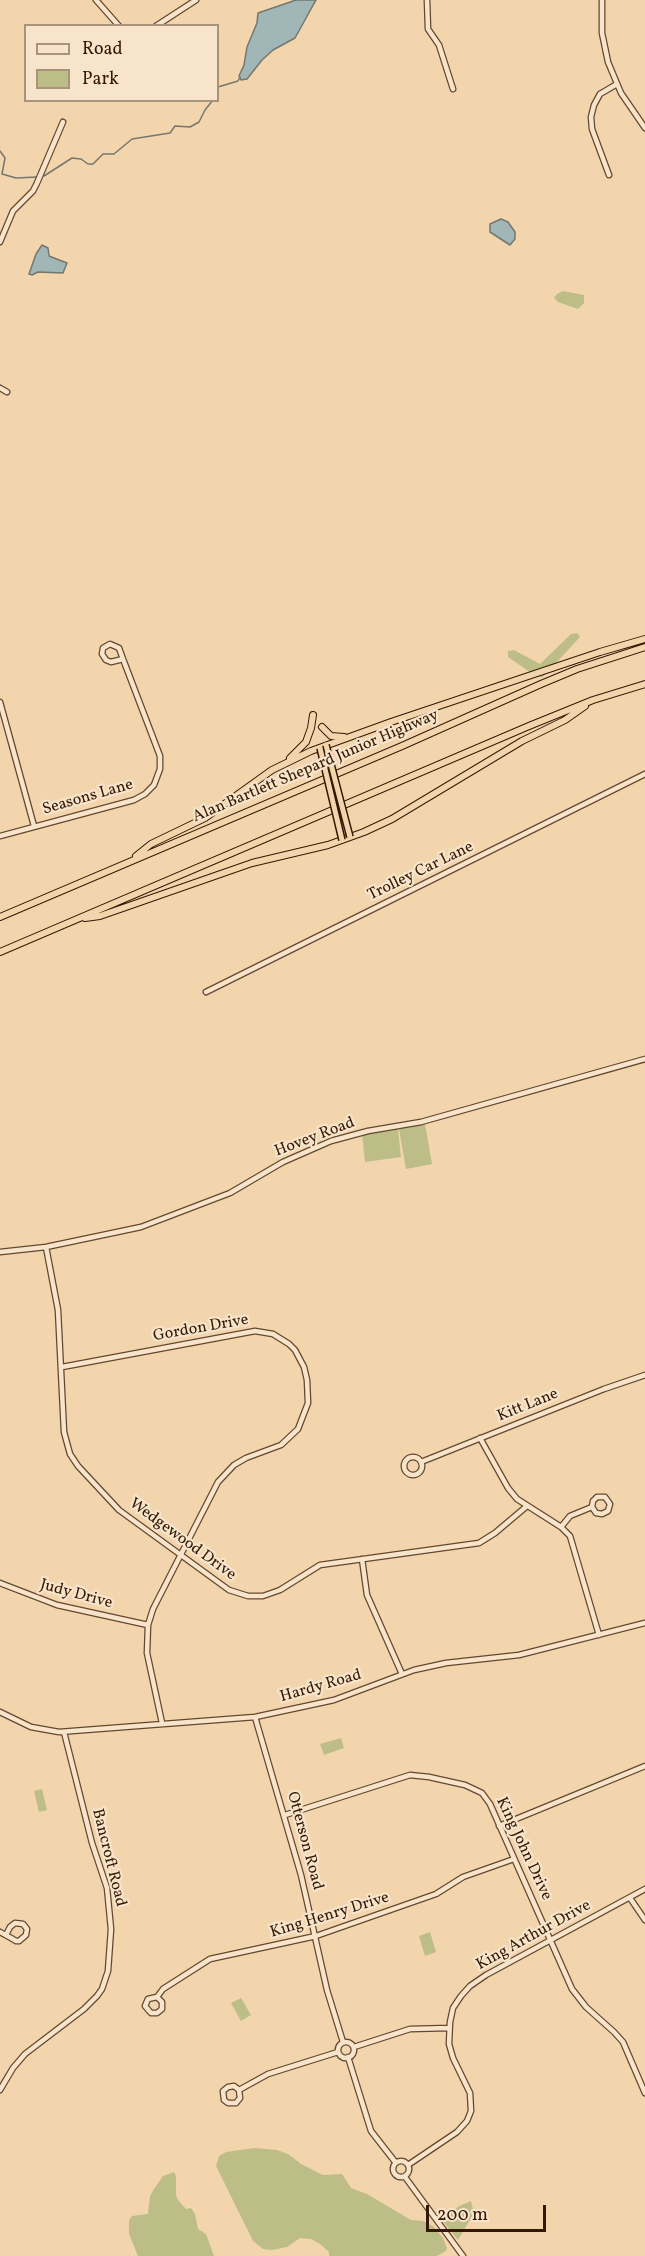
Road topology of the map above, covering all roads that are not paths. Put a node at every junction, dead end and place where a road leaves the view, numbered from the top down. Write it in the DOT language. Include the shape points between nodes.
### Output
graph roads {
  1 [pos="96,0"];
  2 [pos="196,0"];
  3 [pos="427,0"];
  4 [pos="602,0"];
  5 [pos="117,24"];
  6 [pos="159,24"];
  7 [pos="617,84"];
  8 [pos="453,89"];
  9 [pos="63,122"];
  10 [pos="645,128"];
  11 [pos="609,175"];
  12 [pos="0,242"];
  13 [pos="0,388"];
  14 [pos="7,392"];
  15 [pos="645,639"];
  16 [pos="645,647"];
  17 [pos="123,659"];
  18 [pos="645,684"];
  19 [pos="592,700"];
  20 [pos="0,702"];
  21 [pos="313,715"];
  22 [pos="2,718"];
  23 [pos="322,728"];
  24 [pos="351,736"];
  25 [pos="323,747"];
  26 [pos="281,765"];
  27 [pos="645,774"];
  28 [pos="34,826"];
  29 [pos="0,836"];
  30 [pos="350,837"];
  31 [pos="342,840"];
  32 [pos="129,862"];
  33 [pos="0,917"];
  34 [pos="78,919"];
  35 [pos="0,952"];
  36 [pos="206,992"];
  37 [pos="645,1059"];
  38 [pos="46,1247"];
  39 [pos="0,1252"];
  40 [pos="62,1367"];
  41 [pos="645,1375"];
  42 [pos="480,1438"];
  43 [pos="421,1462"];
  44 [pos="527,1506"];
  45 [pos="592,1507"];
  46 [pos="561,1527"];
  47 [pos="181,1554"];
  48 [pos="362,1559"];
  49 [pos="0,1583"];
  50 [pos="645,1623"];
  51 [pos="148,1625"];
  52 [pos="599,1635"];
  53 [pos="402,1674"];
  54 [pos="0,1712"];
  55 [pos="255,1717"];
  56 [pos="162,1723"];
  57 [pos="64,1732"];
  58 [pos="645,1766"];
  59 [pos="285,1815"];
  60 [pos="499,1826"];
  61 [pos="514,1859"];
  62 [pos="645,1889"];
  63 [pos="630,1898"];
  64 [pos="645,1920"];
  65 [pos="0,1932"];
  66 [pos="6,1935"];
  67 [pos="316,1936"];
  68 [pos="551,1940"];
  69 [pos="157,1997"];
  70 [pos="449,2028"];
  71 [pos="343,2042"];
  72 [pos="354,2047"];
  73 [pos="338,2052"];
  74 [pos="348,2058"];
  75 [pos="0,2090"];
  76 [pos="239,2090"];
  77 [pos="645,2093"];
  78 [pos="396,2163"];
  79 [pos="408,2165"];
  80 [pos="405,2177"];
  81 [pos="463,2256"];
  1 -- 5 [label="street"];
  2 -- 6 [label="street"];
  3 -- 8 [label="street" via="428,29 439,45"];
  4 -- 7 [label="street" via="604,48"];
  7 -- 10 [label="street"];
  7 -- 11 [label="street" via="597,99 591,117"];
  9 -- 12 [label="street" via="33,191 13,212"];
  13 -- 14 [label="street"];
  15 -- 24 [label="highway"];
  16 -- 32 [label="highway, Alan Bartlett Shepard Junior Highway" via="541,684"];
  17 -- 17 [label="street" via="108,661 102,656 103,648 116,645"];
  17 -- 28 [label="street, Seasons Lane" via="160,756 156,782 138,798"];
  18 -- 19 [label="highway"];
  19 -- 30 [label="highway" via="566,720 522,741 392,819"];
  19 -- 34 [label="highway"];
  20 -- 22 [label="street"];
  21 -- 26 [label="highway" via="303,746"];
  22 -- 28 [label="street"];
  23 -- 24 [label="highway" via="331,735"];
  24 -- 25 [label="highway"];
  25 -- 26 [label="highway"];
  25 -- 30 [label="main road, bridge"];
  25 -- 31 [label="main road, bridge"];
  26 -- 32 [label="highway" via="205,818 151,844"];
  27 -- 36 [label="street, Trolley Car Lane"];
  28 -- 29 [label="street, Seasons Lane"];
  30 -- 31 [label="highway"];
  31 -- 34 [label="highway" via="252,863 96,917"];
  32 -- 33 [label="highway, Alan Bartlett Shepard Junior Highway"];
  34 -- 35 [label="highway"];
  37 -- 38 [label="street, Hovey Road" via="420,1122 337,1139 283,1162 230,1193 165,1219 121,1233"];
  38 -- 39 [label="street, Hovey Road"];
  38 -- 40 [label="street, Wedgewood Drive" via="58,1310"];
  40 -- 47 [label="street, Wedgewood Drive" via="64,1432 74,1460 119,1510"];
  40 -- 47 [label="street, Gordon Drive" via="255,1331 273,1334 295,1350 306,1376 308,1394 306,1412 298,1429 281,1445 242,1460 227,1471"];
  41 -- 42 [label="street, Kitt Lane"];
  42 -- 43 [label="street, Kitt Lane"];
  42 -- 44 [label="street" via="508,1488"];
  43 -- 43 [label="street, Kitt Lane" via="414,1456 408,1457 405,1471 416,1474 422,1468"];
  44 -- 46 [label="street"];
  44 -- 48 [label="street, Wedgewood Drive" via="479,1543"];
  45 -- 45 [label="street" via="602,1514 609,1509 610,1502 600,1496"];
  45 -- 46 [label="street" via="570,1516"];
  46 -- 52 [label="street" via="572,1541"];
  47 -- 48 [label="street, Wedgewood Drive" via="229,1590 255,1597 272,1594 320,1565"];
  47 -- 51 [label="street, Gordon Drive"];
  48 -- 53 [label="street" via="367,1595"];
  49 -- 51 [label="street, Judy Drive" via="57,1605"];
  50 -- 52 [label="street, Hardy Road"];
  51 -- 56 [label="street, Gordon Drive" via="147,1653"];
  52 -- 53 [label="street, Hardy Road" via="510,1657 446,1663"];
  53 -- 55 [label="street, Hardy Road" via="334,1700"];
  54 -- 57 [label="street, Hardy Road" via="31,1728"];
  55 -- 56 [label="street, Hardy Road"];
  55 -- 59 [label="street, Otterson Road"];
  56 -- 57 [label="street, Hardy Road"];
  57 -- 75 [label="street, Bancroft Road" via="106,1888 111,1929 108,1971 97,1996 26,2054"];
  58 -- 60 [label="street"];
  59 -- 60 [label="street, King John Drive" via="396,1778 419,1776 474,1788 485,1796"];
  59 -- 67 [label="street, Otterson Road"];
  60 -- 61 [label="street, King John Drive"];
  61 -- 67 [label="street, King Henry Drive" via="463,1877 436,1894"];
  61 -- 68 [label="street, King John Drive"];
  62 -- 63 [label="street, King Arthur Drive"];
  63 -- 64 [label="street"];
  63 -- 68 [label="street, King Arthur Drive"];
  65 -- 66 [label="street"];
  66 -- 66 [label="street" via="19,1941 27,1929 15,1923"];
  67 -- 69 [label="street, King Henry Drive" via="210,1959 163,1989"];
  67 -- 71 [label="street, Otterson Road"];
  68 -- 70 [label="street, King Arthur Drive" via="470,1986 453,2008"];
  68 -- 77 [label="street, King John Drive" via="575,1995 623,2043"];
  70 -- 72 [label="street" via="410,2029"];
  70 -- 79 [label="street, King Arthur Drive" via="451,2054 470,2093 471,2111 457,2132"];
  71 -- 72 [label="street"];
  71 -- 73 [label="street"];
  72 -- 74 [label="street"];
  73 -- 74 [label="street"];
  73 -- 76 [label="street" via="268,2074"];
  74 -- 78 [label="street" via="370,2131"];
  78 -- 79 [label="street"];
  78 -- 80 [label="street" via="395,2175"];
  79 -- 80 [label="street"];
  80 -- 81 [label="street"];
}
